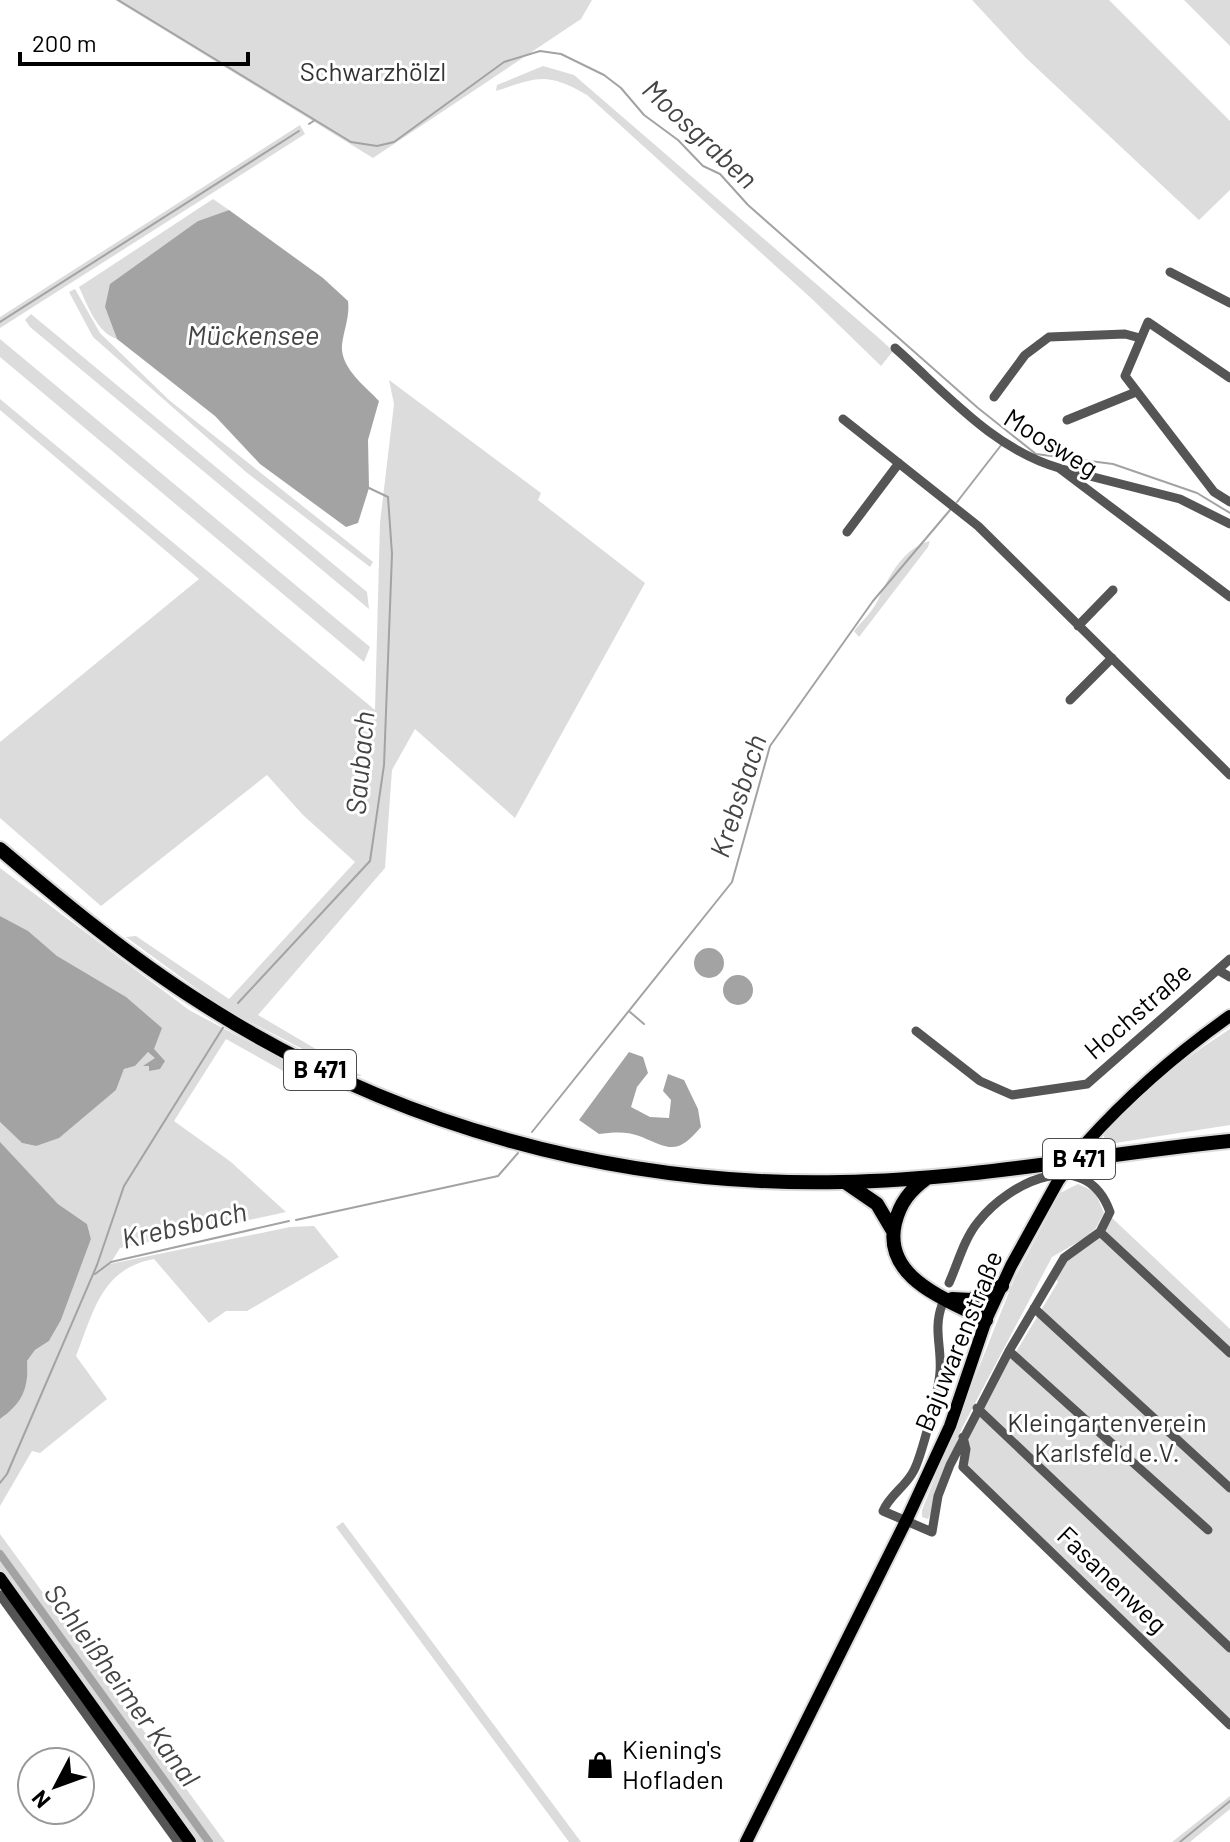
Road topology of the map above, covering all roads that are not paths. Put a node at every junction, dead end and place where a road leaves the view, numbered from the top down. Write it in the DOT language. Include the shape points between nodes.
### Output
graph roads {
  1 [pos="1170,272"];
  2 [pos="1230,303"];
  3 [pos="1140,338"];
  4 [pos="895,348"];
  5 [pos="1230,378"];
  6 [pos="1136,392"];
  7 [pos="994,397"];
  8 [pos="843,419"];
  9 [pos="1067,420"];
  10 [pos="899,463"];
  11 [pos="1059,468"];
  12 [pos="1084,474"];
  13 [pos="1080,485"];
  14 [pos="1230,502"];
  15 [pos="1230,524"];
  16 [pos="847,532"];
  17 [pos="1113,590"];
  18 [pos="1230,597"];
  19 [pos="1078,626"];
  20 [pos="1112,658"];
  21 [pos="1070,700"];
  22 [pos="1230,775"];
  23 [pos="0,849"];
  24 [pos="1230,959"];
  25 [pos="1218,970"];
  26 [pos="1230,977"];
  27 [pos="1230,1016"];
  28 [pos="916,1031"];
  29 [pos="1230,1141"];
  30 [pos="927,1178"];
  31 [pos="845,1182"];
  32 [pos="893,1231"];
  33 [pos="1100,1232"];
  34 [pos="1002,1286"];
  35 [pos="946,1295"];
  36 [pos="1034,1308"];
  37 [pos="986,1320"];
  38 [pos="1009,1351"];
  39 [pos="1230,1353"];
  40 [pos="977,1408"];
  41 [pos="963,1437"];
  42 [pos="1230,1488"];
  43 [pos="907,1519"];
  44 [pos="1208,1530"];
  45 [pos="0,1578"];
  46 [pos="0,1595"];
  47 [pos="1230,1648"];
  48 [pos="1230,1725"];
  49 [pos="178,1842"];
  50 [pos="190,1842"];
  51 [pos="746,1842"];
  1 -- 2 [label="street"];
  3 -- 5 [label="street" via="1148,322"];
  3 -- 6 [label="street" via="1125,376"];
  3 -- 7 [label="street" via="1049,337 1025,355"];
  4 -- 11 [label="street, Moosweg" via="1003,443 1031,460"];
  6 -- 9 [label="street"];
  6 -- 14 [label="street" via="1214,492"];
  8 -- 10 [label="street"];
  10 -- 16 [label="street"];
  10 -- 19 [label="street" via="954,506"];
  11 -- 12 [label="street"];
  11 -- 13 [label="street, Moosweg"];
  12 -- 13 [label="street"];
  12 -- 15 [label="street" via="1180,499"];
  13 -- 18 [label="street, Moosweg"];
  17 -- 19 [label="street"];
  19 -- 20 [label="street"];
  20 -- 21 [label="street"];
  20 -- 22 [label="street"];
  23 -- 31 [label="highway, B 471" via="94,927 200,1002 310,1065 395,1103 508,1141 603,1164 754,1181"];
  24 -- 25 [label="street, Hochstraße"];
  25 -- 26 [label="street, Hochstraße"];
  25 -- 28 [label="street, Hochstraße" via="1087,1084 1012,1095 980,1081"];
  27 -- 34 [label="main road, Bajuwarenstraße, bridge" via="1168,1060 1085,1144 1058,1181"];
  29 -- 30 [label="highway, B 471"];
  30 -- 31 [label="highway, B 471"];
  30 -- 32 [label="highway" via="907,1195"];
  31 -- 32 [label="highway" via="877,1204"];
  32 -- 35 [label="highway" via="903,1269 921,1285"];
  33 -- 35 [label="street" via="1110,1212 1104,1193 1070,1174 1041,1177 993,1205 977,1223"];
  33 -- 36 [label="street, Bajuwarenstraße" via="1064,1258"];
  33 -- 39 [label="street"];
  34 -- 35 [label="highway" via="971,1300"];
  34 -- 37 [label="main road, Bajuwarenstraße"];
  35 -- 37 [label="highway"];
  35 -- 43 [label="street" via="936,1324 940,1372 926,1438 914,1471 883,1511"];
  36 -- 38 [label="street, Bajuwarenstraße"];
  36 -- 42 [label="street"];
  37 -- 43 [label="main road, Bajuwarenstraße" via="950,1426"];
  38 -- 40 [label="street, Bajuwarenstraße"];
  38 -- 44 [label="street"];
  40 -- 41 [label="street, Bajuwarenstraße"];
  40 -- 47 [label="street"];
  41 -- 43 [label="street, Bajuwarenstraße" via="938,1496 932,1532"];
  41 -- 48 [label="street, Fasanenweg" via="963,1467"];
  43 -- 51 [label="main road, Bajuwarenstraße"];
  45 -- 50 [label="main road"];
  46 -- 49 [label="street"];
}
